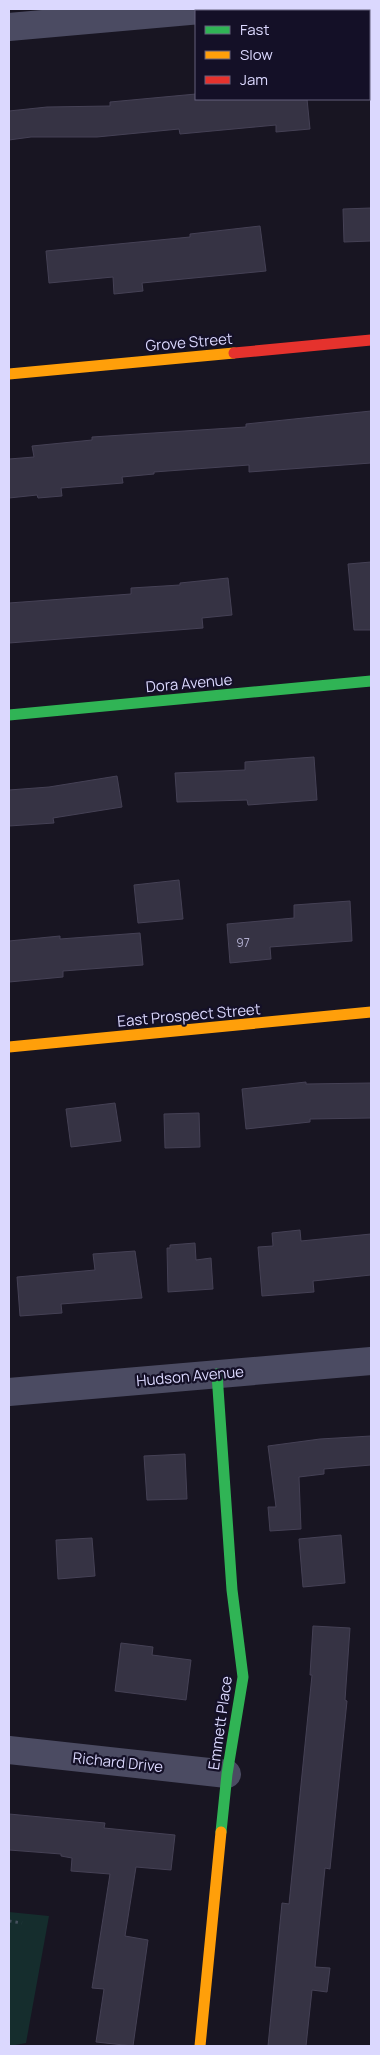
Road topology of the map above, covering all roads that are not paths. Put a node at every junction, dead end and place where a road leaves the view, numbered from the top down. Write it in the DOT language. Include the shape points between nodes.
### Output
graph roads {
  1 [pos="195,11"];
  2 [pos="9,28"];
  3 [pos="371,340"];
  4 [pos="9,374"];
  5 [pos="371,681"];
  6 [pos="9,715"];
  7 [pos="371,1012"];
  8 [pos="9,1047"];
  9 [pos="371,1361"];
  10 [pos="217,1374"];
  11 [pos="9,1392"];
  12 [pos="9,1750"];
  13 [pos="227,1774"];
  14 [pos="200,2046"];
  1 -- 2 [label="street"];
  3 -- 4 [label="street, Grove Street"];
  5 -- 6 [label="street, Dora Avenue"];
  7 -- 8 [label="street, East Prospect Street"];
  9 -- 10 [label="street, Hudson Avenue"];
  10 -- 11 [label="street, Hudson Avenue"];
  10 -- 13 [label="street, Emmett Place" via="232,1590 243,1677"];
  12 -- 13 [label="street, Richard Drive"];
  13 -- 14 [label="street, Emmett Place"];
}
